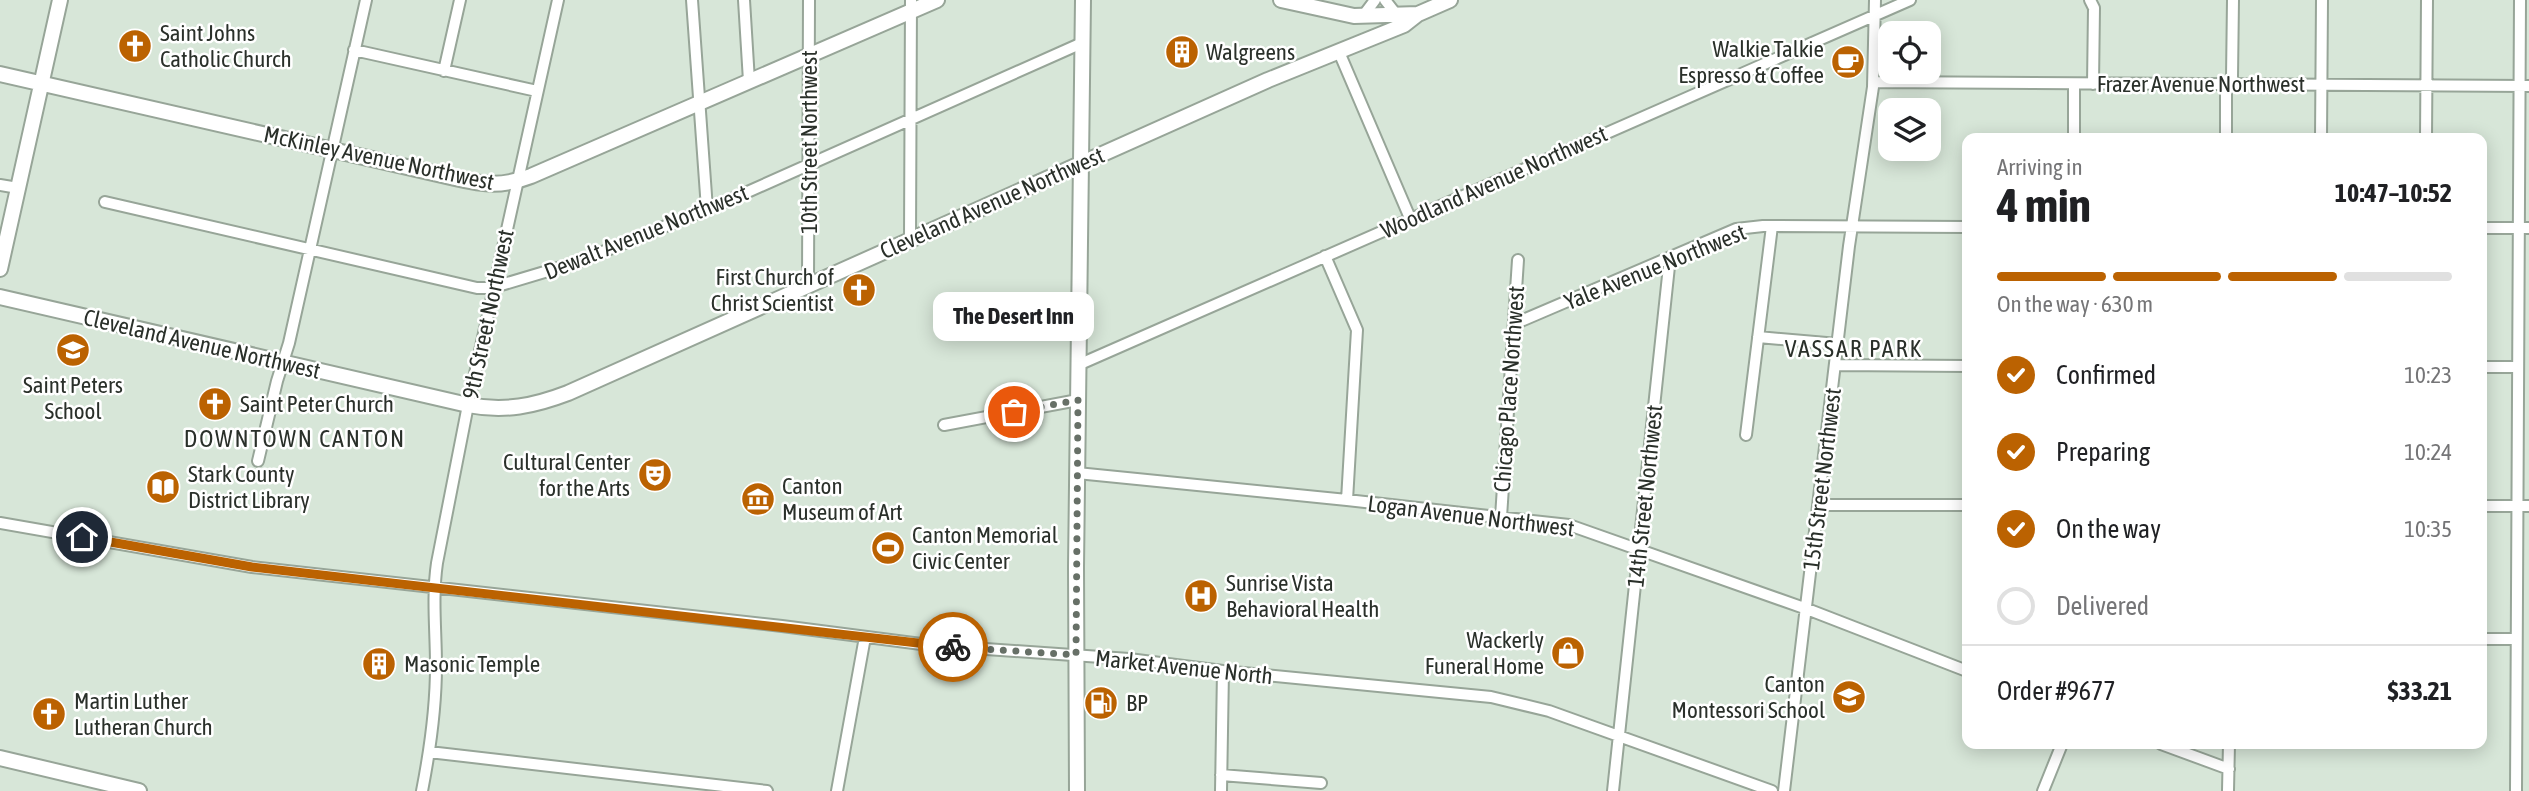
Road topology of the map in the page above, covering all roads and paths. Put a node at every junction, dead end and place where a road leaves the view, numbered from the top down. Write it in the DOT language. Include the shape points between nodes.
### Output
graph roads {
  1 [pos="60,0"];
  2 [pos="366,0"];
  3 [pos="460,0"];
  4 [pos="558,0"];
  5 [pos="692,0"];
  6 [pos="744,0"];
  7 [pos="809,0"];
  8 [pos="937,0"];
  9 [pos="1083,0"];
  10 [pos="1281,0"];
  11 [pos="1375,0"];
  12 [pos="1385,0"];
  13 [pos="1450,0"];
  14 [pos="1875,0"];
  15 [pos="1910,0"];
  16 [pos="2234,0"];
  17 [pos="2322,0"];
  18 [pos="2427,0"];
  19 [pos="2519,0"];
  20 [pos="2092,4"];
  21 [pos="911,6"];
  22 [pos="1396,14"];
  23 [pos="1418,14"];
  24 [pos="1875,15"];
  25 [pos="1363,16"];
  26 [pos="1083,43"];
  27 [pos="354,50"];
  28 [pos="1339,52"];
  29 [pos="809,55"];
  30 [pos="444,71"];
  31 [pos="0,74"];
  32 [pos="749,81"];
  33 [pos="1873,82"];
  34 [pos="41,83"];
  35 [pos="2229,83"];
  36 [pos="2074,84"];
  37 [pos="2093,84"];
  38 [pos="2321,84"];
  39 [pos="2427,85"];
  40 [pos="2524,86"];
  41 [pos="537,91"];
  42 [pos="698,103"];
  43 [pos="910,120"];
  44 [pos="2074,133"];
  45 [pos="2226,133"];
  46 [pos="2321,133"];
  47 [pos="2426,133"];
  48 [pos="332,150"];
  49 [pos="1080,164"];
  50 [pos="809,165"];
  51 [pos="517,181"];
  52 [pos="0,184"];
  53 [pos="18,188"];
  54 [pos="105,202"];
  55 [pos="707,209"];
  56 [pos="1410,218"];
  57 [pos="1772,226"];
  58 [pos="1852,227"];
  59 [pos="1962,227"];
  60 [pos="2487,228"];
  61 [pos="2524,228"];
  62 [pos="910,239"];
  63 [pos="310,250"];
  64 [pos="1325,256"];
  65 [pos="1670,257"];
  66 [pos="1518,260"];
  67 [pos="0,269"];
  68 [pos="808,285"];
  69 [pos="495,286"];
  70 [pos="0,298"];
  71 [pos="1514,324"];
  72 [pos="1758,337"];
  73 [pos="1838,345"];
  74 [pos="284,363"];
  75 [pos="1078,365"];
  76 [pos="1836,365"];
  77 [pos="1962,366"];
  78 [pos="2487,367"];
  79 [pos="2518,367"];
  80 [pos="1078,400"];
  81 [pos="468,405"];
  82 [pos="944,425"];
  83 [pos="1746,435"];
  84 [pos="258,461"];
  85 [pos="1077,474"];
  86 [pos="1347,500"];
  87 [pos="1819,505"];
  88 [pos="1962,505"];
  89 [pos="2487,506"];
  90 [pos="2523,506"];
  91 [pos="1501,517"];
  92 [pos="0,523"];
  93 [pos="1639,549"];
  94 [pos="433,588"];
  95 [pos="1807,609"];
  96 [pos="865,637"];
  97 [pos="2487,639"];
  98 [pos="2516,639"];
  99 [pos="1076,655"];
  100 [pos="1962,669"];
  101 [pos="1223,671"];
  102 [pos="1618,735"];
  103 [pos="2060,749"];
  104 [pos="2175,749"];
  105 [pos="2229,749"];
  106 [pos="429,751"];
  107 [pos="0,758"];
  108 [pos="2229,769"];
  109 [pos="1221,775"];
  110 [pos="1321,783"];
  111 [pos="139,791"];
  112 [pos="422,791"];
  113 [pos="767,791"];
  114 [pos="837,791"];
  115 [pos="1077,791"];
  116 [pos="1220,791"];
  117 [pos="1613,791"];
  118 [pos="1772,791"];
  119 [pos="1784,791"];
  120 [pos="2043,791"];
  121 [pos="2228,791"];
  122 [pos="2516,791"];
  1 -- 34 [label="main road"];
  2 -- 27 [label="street"];
  3 -- 30 [label="street"];
  4 -- 41 [label="street, 9th Street Northwest"];
  5 -- 42 [label="street"];
  6 -- 32 [label="street"];
  7 -- 29 [label="street, 10th Street Northwest"];
  8 -- 21 [label="main road, McKinley Avenue Northwest"];
  9 -- 26 [label="main road"];
  10 -- 25 [label="main road"];
  11 -- 25 [label="street"];
  12 -- 22 [label="street"];
  13 -- 23 [label="main road, Cleveland Avenue Northwest"];
  14 -- 24 [label="street, 15th Street Northwest"];
  15 -- 24 [label="street, Woodland Avenue Northwest"];
  16 -- 35 [label="street"];
  17 -- 38 [label="street"];
  18 -- 39 [label="street"];
  19 -- 40 [label="street"];
  20 -- 37 [label="street"];
  21 -- 29 [label="main road, McKinley Avenue Northwest"];
  21 -- 43 [label="street"];
  22 -- 23 [label="main road"];
  22 -- 25 [label="main road"];
  23 -- 28 [label="main road, Cleveland Avenue Northwest" via="1404,25"];
  24 -- 33 [label="street, 15th Street Northwest"];
  24 -- 56 [label="street, Woodland Avenue Northwest"];
  26 -- 43 [label="street, Dewalt Avenue Northwest"];
  26 -- 49 [label="main road"];
  27 -- 30 [label="street"];
  27 -- 48 [label="street"];
  28 -- 49 [label="main road, Cleveland Avenue Northwest"];
  28 -- 56 [label="street"];
  29 -- 32 [label="main road, McKinley Avenue Northwest"];
  29 -- 50 [label="street, 10th Street Northwest"];
  30 -- 41 [label="street"];
  31 -- 34 [label="main road, McKinley Avenue Northwest"];
  32 -- 42 [label="main road, McKinley Avenue Northwest"];
  33 -- 36 [label="street, Frazer Avenue Northwest"];
  33 -- 58 [label="street, 15th Street Northwest"];
  34 -- 48 [label="main road, McKinley Avenue Northwest"];
  34 -- 53 [label="main road"];
  35 -- 37 [label="street, Frazer Avenue Northwest"];
  35 -- 38 [label="street, Frazer Avenue Northwest"];
  35 -- 45 [label="street"];
  36 -- 37 [label="street, Frazer Avenue Northwest"];
  36 -- 44 [label="street"];
  38 -- 39 [label="street, Frazer Avenue Northwest"];
  38 -- 46 [label="street"];
  39 -- 40 [label="street, Frazer Avenue Northwest"];
  39 -- 47 [label="street"];
  40 -- 61 [label="street"];
  41 -- 51 [label="street, 9th Street Northwest"];
  42 -- 51 [label="main road, McKinley Avenue Northwest"];
  42 -- 55 [label="street"];
  43 -- 50 [label="street, Dewalt Avenue Northwest"];
  43 -- 62 [label="street"];
  48 -- 51 [label="main road, McKinley Avenue Northwest" via="482,184"];
  48 -- 63 [label="street"];
  49 -- 62 [label="main road, Cleveland Avenue Northwest"];
  49 -- 75 [label="main road"];
  50 -- 55 [label="street, Dewalt Avenue Northwest"];
  50 -- 68 [label="street, 10th Street Northwest"];
  51 -- 69 [label="street, 9th Street Northwest"];
  52 -- 53 [label="street"];
  53 -- 67 [label="main road"];
  54 -- 63 [label="street, Dewalt Avenue Northwest"];
  55 -- 69 [label="street, Dewalt Avenue Northwest" via="578,262"];
  56 -- 64 [label="street, Woodland Avenue Northwest"];
  57 -- 58 [label="street, Yale Avenue Northwest"];
  57 -- 65 [label="street, Yale Avenue Northwest" via="1736,229"];
  57 -- 72 [label="street"];
  58 -- 59 [label="street, Yale Avenue Northwest"];
  58 -- 73 [label="street, 15th Street Northwest"];
  60 -- 61 [label="street"];
  61 -- 79 [label="street"];
  62 -- 68 [label="main road, Cleveland Avenue Northwest"];
  63 -- 69 [label="street, Dewalt Avenue Northwest" via="477,288"];
  63 -- 74 [label="street"];
  64 -- 75 [label="street, Woodland Avenue Northwest"];
  64 -- 86 [label="street" via="1357,330"];
  65 -- 71 [label="street, Yale Avenue Northwest"];
  65 -- 93 [label="street, 14th Street Northwest"];
  66 -- 71 [label="street, Chicago Place Northwest"];
  68 -- 81 [label="main road, Cleveland Avenue Northwest" via="542,403 508,409"];
  69 -- 81 [label="street, 9th Street Northwest"];
  70 -- 74 [label="main road, Cleveland Avenue Northwest"];
  71 -- 91 [label="street, Chicago Place Northwest"];
  72 -- 73 [label="street"];
  72 -- 83 [label="street"];
  73 -- 76 [label="street, 15th Street Northwest"];
  74 -- 81 [label="main road, Cleveland Avenue Northwest"];
  74 -- 84 [label="street"];
  75 -- 80 [label="main road"];
  76 -- 77 [label="street"];
  76 -- 87 [label="street, 15th Street Northwest"];
  78 -- 79 [label="street"];
  79 -- 90 [label="street"];
  80 -- 82 [label="street"];
  80 -- 85 [label="main road"];
  81 -- 94 [label="street, 9th Street Northwest"];
  85 -- 86 [label="street, Logan Avenue Northwest"];
  85 -- 99 [label="main road"];
  86 -- 91 [label="street, Logan Avenue Northwest"];
  87 -- 88 [label="street"];
  87 -- 95 [label="street, 15th Street Northwest"];
  89 -- 90 [label="street"];
  90 -- 98 [label="street"];
  91 -- 93 [label="street, Logan Avenue Northwest" via="1569,525"];
  92 -- 94 [label="street, Market Avenue North" via="222,563"];
  93 -- 95 [label="street, Logan Avenue Northwest"];
  93 -- 102 [label="street, 14th Street Northwest"];
  94 -- 96 [label="street, Market Avenue North"];
  94 -- 106 [label="street, 9th Street Northwest" via="436,687"];
  95 -- 100 [label="street, Logan Avenue Northwest"];
  95 -- 119 [label="street, 15th Street Northwest"];
  96 -- 99 [label="street, Market Avenue North"];
  96 -- 114 [label="street"];
  97 -- 98 [label="street"];
  98 -- 122 [label="street"];
  99 -- 101 [label="street, Market Avenue North"];
  99 -- 115 [label="main road"];
  101 -- 102 [label="street, Market Avenue North" via="1508,700"];
  101 -- 109 [label="street"];
  102 -- 117 [label="street, 14th Street Northwest"];
  102 -- 118 [label="street, Market Avenue North"];
  103 -- 120 [label="street"];
  104 -- 108 [label="street"];
  105 -- 108 [label="street"];
  106 -- 112 [label="street, 9th Street Northwest"];
  106 -- 113 [label="street"];
  107 -- 111 [label="main road"];
  108 -- 121 [label="street"];
  109 -- 110 [label="street"];
  109 -- 116 [label="street"];
}
